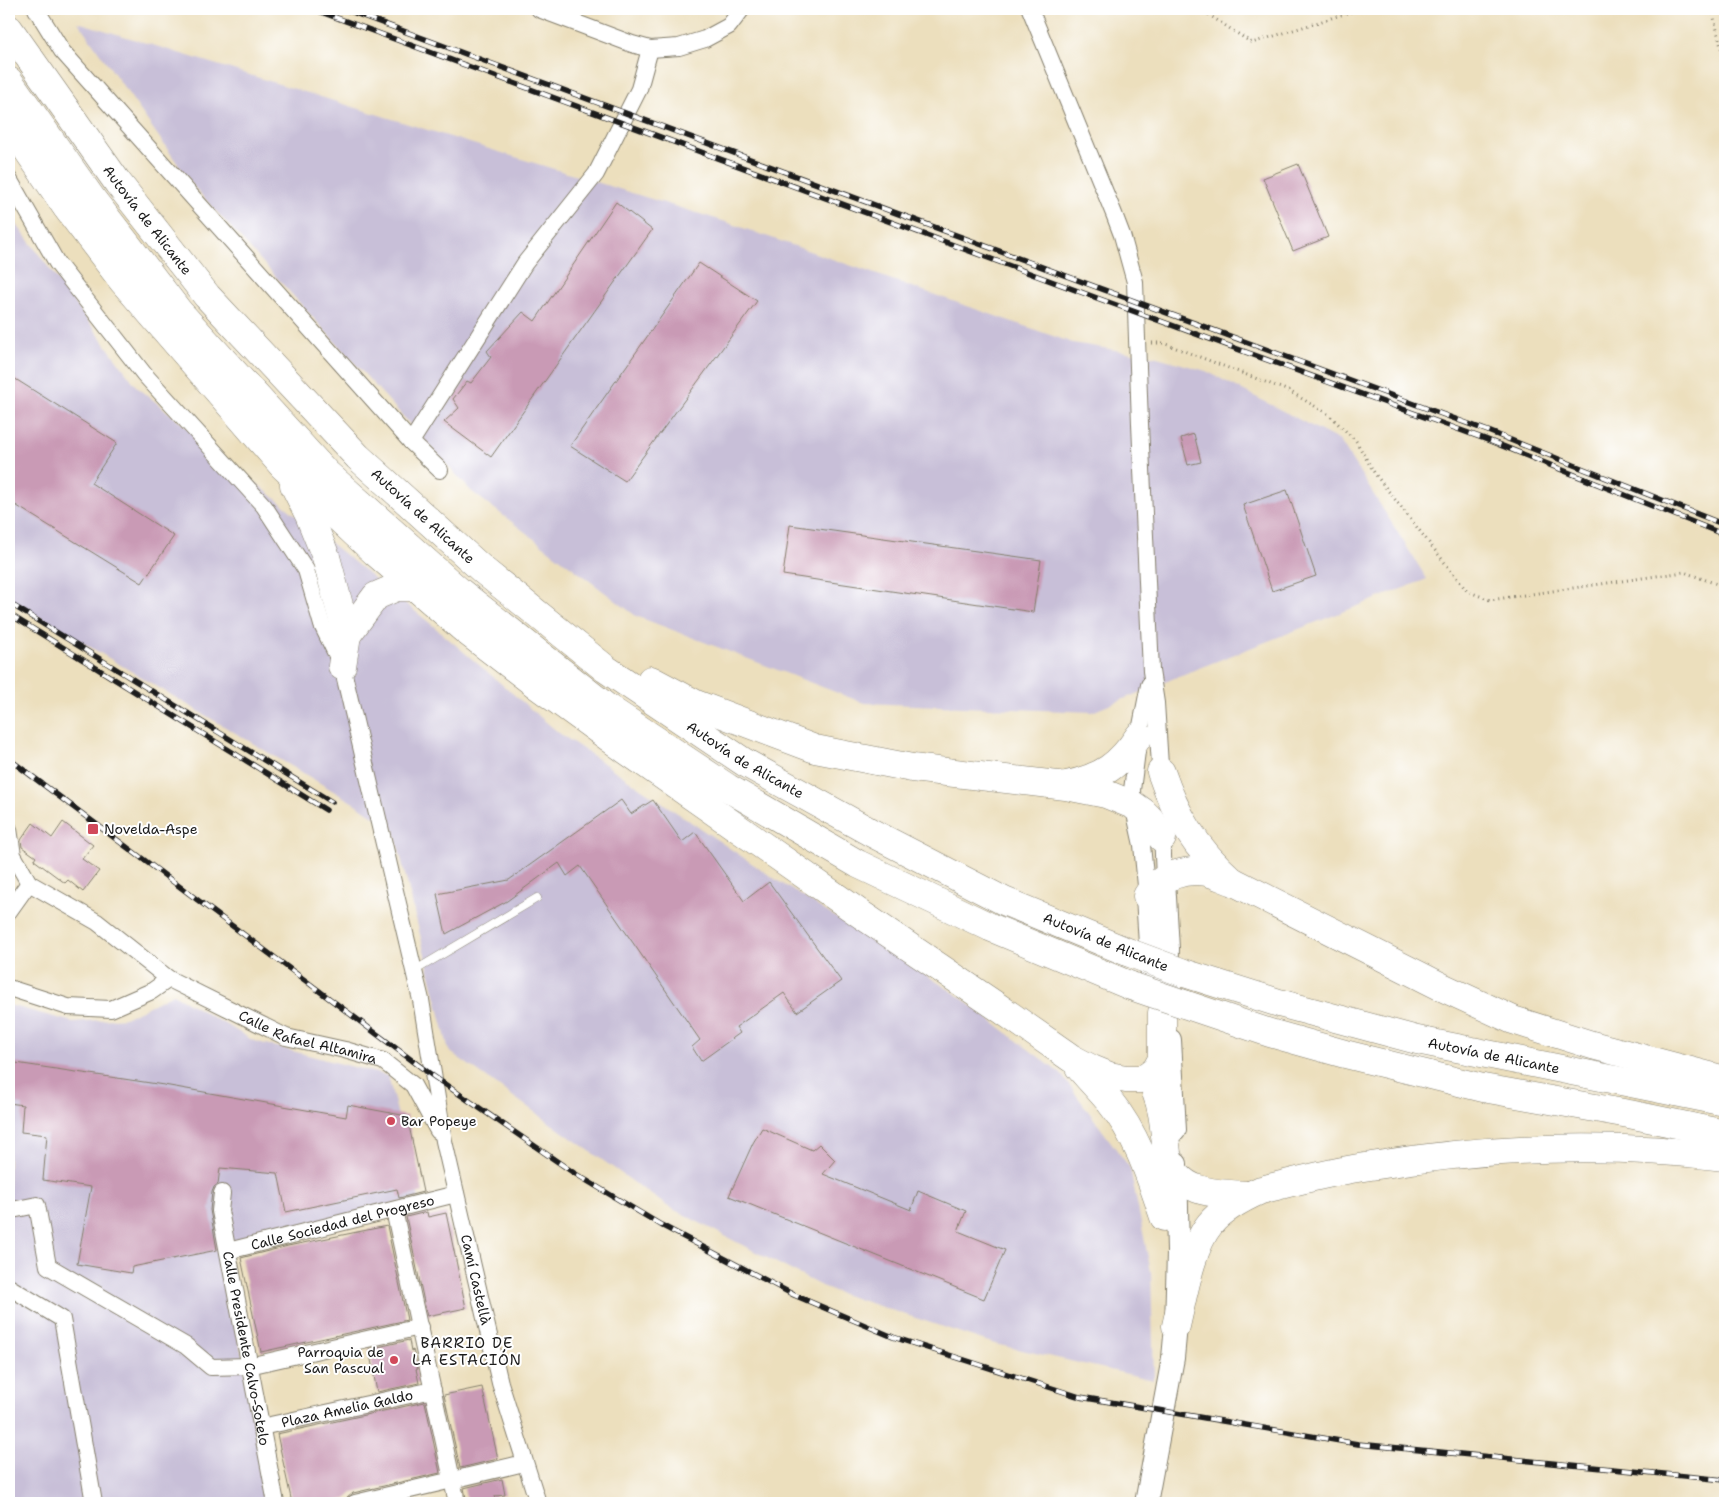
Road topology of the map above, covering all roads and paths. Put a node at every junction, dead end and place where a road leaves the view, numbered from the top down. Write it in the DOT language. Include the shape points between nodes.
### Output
graph roads {
  1 [pos="36,9"];
  2 [pos="539,9"];
  3 [pos="742,9"];
  4 [pos="1030,9"];
  5 [pos="1200,9"];
  6 [pos="1360,9"];
  7 [pos="1712,9"];
  8 [pos="9,29"];
  9 [pos="650,49"];
  10 [pos="1725,64"];
  11 [pos="9,81"];
  12 [pos="9,123"];
  13 [pos="9,178"];
  14 [pos="1137,343"];
  15 [pos="411,442"];
  16 [pos="283,466"];
  17 [pos="440,470"];
  18 [pos="415,587"];
  19 [pos="1725,587"];
  20 [pos="347,635"];
  21 [pos="342,666"];
  22 [pos="606,669"];
  23 [pos="1151,671"];
  24 [pos="1139,736"];
  25 [pos="1161,772"];
  26 [pos="1066,786"];
  27 [pos="1133,805"];
  28 [pos="9,829"];
  29 [pos="1162,838"];
  30 [pos="1234,882"];
  31 [pos="29,883"];
  32 [pos="1156,888"];
  33 [pos="537,898"];
  34 [pos="9,911"];
  35 [pos="414,971"];
  36 [pos="169,979"];
  37 [pos="1178,987"];
  38 [pos="9,988"];
  39 [pos="1071,1058"];
  40 [pos="1725,1080"];
  41 [pos="1156,1081"];
  42 [pos="1725,1102"];
  43 [pos="1725,1134"];
  44 [pos="444,1141"];
  45 [pos="1725,1158"];
  46 [pos="1177,1175"];
  47 [pos="222,1192"];
  48 [pos="456,1194"];
  49 [pos="1249,1195"];
  50 [pos="394,1210"];
  51 [pos="9,1213"];
  52 [pos="1164,1217"];
  53 [pos="228,1251"];
  54 [pos="9,1287"];
  55 [pos="1176,1293"];
  56 [pos="1176,1326"];
  57 [pos="420,1327"];
  58 [pos="249,1366"];
  59 [pos="433,1390"];
  60 [pos="261,1427"];
  61 [pos="524,1463"];
  62 [pos="452,1480"];
  63 [pos="94,1503"];
  64 [pos="276,1503"];
  65 [pos="355,1503"];
  66 [pos="457,1503"];
  67 [pos="538,1503"];
  68 [pos="1146,1503"];
  1 -- 15 [label="street" via="62,51"];
  2 -- 9 [label="street"];
  3 -- 9 [label="street" via="729,26 705,39 679,47"];
  4 -- 14 [label="street" via="1122,235 1135,282"];
  5 -- 6 [label="path" via="1252,43"];
  7 -- 10 [label="path"];
  8 -- 22 [label="highway, Autovía de Alicante" via="118,183 207,296 358,457 484,571"];
  9 -- 15 [label="street" via="638,89 596,174 525,263"];
  11 -- 37 [label="highway, Autovía de Alicante, bridge" via="92,199 179,312 326,473 460,592 606,707 728,788 858,864 990,927 1131,986"];
  12 -- 16 [label="highway" via="66,208 122,280"];
  13 -- 21 [label="street" via="63,271 144,374 264,506 306,570 322,625"];
  14 -- 19 [label="path" via="1163,343 1290,391 1328,414 1356,441 1375,474 1467,591 1490,600 1684,572"];
  14 -- 23 [label="street"];
  15 -- 17 [label="street"];
  16 -- 18 [label="highway"];
  16 -- 20 [label="highway" via="309,514 326,556"];
  18 -- 20 [label="highway" via="397,587 376,596"];
  18 -- 39 [label="highway" via="465,630 626,750"];
  20 -- 21 [label="highway"];
  21 -- 35 [label="street"];
  22 -- 26 [label="highway" via="638,674 696,704 815,749 912,768"];
  22 -- 37 [label="highway, Autovía de Alicante, bridge" via="744,762 872,833 1004,900 1130,952"];
  23 -- 24 [label="street"];
  23 -- 25 [label="street"];
  24 -- 26 [label="highway" via="1123,758 1104,773"];
  24 -- 27 [label="street"];
  25 -- 29 [label="street"];
  25 -- 30 [label="highway" via="1170,800 1185,827 1215,866"];
  26 -- 27 [label="highway" via="1106,794"];
  27 -- 29 [label="highway" via="1150,819"];
  27 -- 32 [label="street"];
  28 -- 31 [label="street" via="13,855"];
  29 -- 32 [label="street"];
  30 -- 32 [label="highway" via="1199,872 1173,875"];
  30 -- 40 [label="highway" via="1513,1020 1582,1043"];
  31 -- 34 [label="street"];
  31 -- 36 [label="street, Calle Rafael Altamira" via="97,922"];
  32 -- 37 [label="street"];
  32 -- 41 [label="street"];
  33 -- 35 [label="lane"];
  35 -- 44 [label="street"];
  36 -- 38 [label="street" via="152,992 111,1009 68,1007"];
  36 -- 44 [label="street, Calle Rafael Altamira" via="286,1037 382,1061 413,1085"];
  37 -- 41 [label="highway" via="1162,1014 1162,1059"];
  37 -- 42 [label="highway, Autovía de Alicante" via="1279,1003 1417,1040"];
  37 -- 43 [label="highway, Autovía de Alicante" via="1270,1034 1483,1088"];
  37 -- 46 [label="street"];
  39 -- 41 [label="highway" via="1108,1076 1126,1079 1148,1076"];
  39 -- 52 [label="highway" via="1110,1102 1126,1126 1147,1168"];
  41 -- 46 [label="highway" via="1168,1154 1172,1170"];
  41 -- 52 [label="street"];
  44 -- 48 [label="street, Camí Castellà"];
  45 -- 49 [label="highway" via="1642,1149 1584,1147 1451,1155 1370,1166"];
  46 -- 49 [label="highway" via="1209,1193"];
  46 -- 55 [label="street"];
  47 -- 53 [label="street, Calle Presidente Calvo-Sotelo" via="220,1211"];
  48 -- 50 [label="street, Calle Sociedad del Progreso"];
  48 -- 61 [label="street, Camí Castellà" via="500,1383"];
  49 -- 56 [label="highway" via="1219,1214 1209,1225 1187,1282"];
  50 -- 53 [label="street, Calle Sociedad del Progreso"];
  50 -- 57 [label="street"];
  51 -- 58 [label="street" via="37,1205 48,1266 186,1346 211,1367"];
  52 -- 55 [label="street"];
  53 -- 58 [label="street, Calle Presidente Calvo-Sotelo"];
  54 -- 63 [label="street" via="62,1319"];
  55 -- 56 [label="street"];
  56 -- 68 [label="street"];
  57 -- 58 [label="street"];
  57 -- 59 [label="street"];
  58 -- 60 [label="street, Calle Presidente Calvo-Sotelo"];
  59 -- 60 [label="street, Plaza Amelia Galdo"];
  59 -- 62 [label="street"];
  60 -- 64 [label="street, Calle Presidente Calvo-Sotelo"];
  61 -- 62 [label="street"];
  61 -- 67 [label="street, Camí Castellà"];
  62 -- 65 [label="street"];
  62 -- 66 [label="street"];
}
